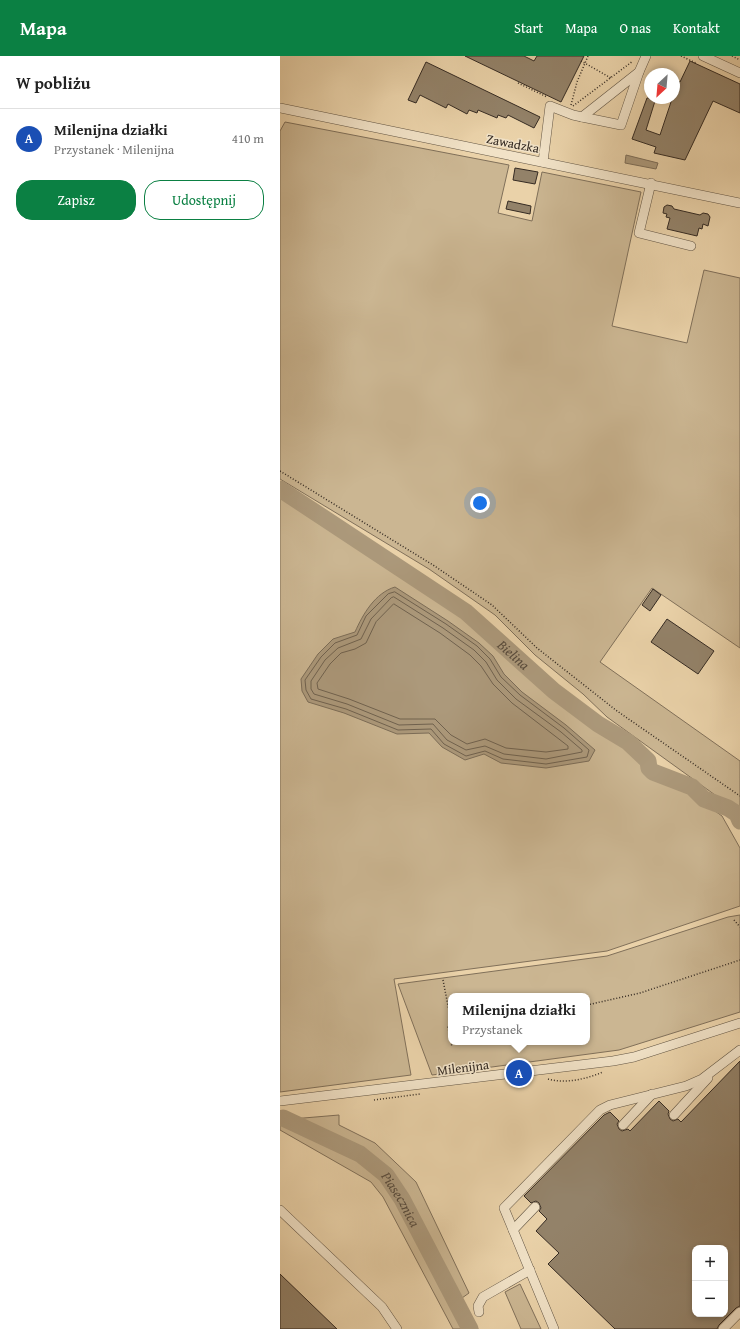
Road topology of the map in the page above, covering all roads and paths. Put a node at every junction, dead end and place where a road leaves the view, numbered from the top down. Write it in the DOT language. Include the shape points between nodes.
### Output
graph roads {
  1 [pos="588,56"];
  2 [pos="702,56"];
  3 [pos="732,56"];
  4 [pos="642,57"];
  5 [pos="740,60"];
  6 [pos="581,61"];
  7 [pos="585,63"];
  8 [pos="639,72"];
  9 [pos="740,73"];
  10 [pos="611,78"];
  11 [pos="518,83"];
  12 [pos="550,98"];
  13 [pos="280,108"];
  14 [pos="582,117"];
  15 [pos="542,162"];
  16 [pos="651,183"];
  17 [pos="740,203"];
  18 [pos="691,246"];
  19 [pos="280,471"];
  20 [pos="740,796"];
  21 [pos="734,920"];
  22 [pos="740,927"];
  23 [pos="740,960"];
  24 [pos="443,980"];
  25 [pos="590,1004"];
  26 [pos="448,1009"];
  27 [pos="740,1023"];
  28 [pos="740,1050"];
  29 [pos="720,1065"];
  30 [pos="652,1094"];
  31 [pos="280,1101"];
  32 [pos="674,1115"];
  33 [pos="623,1125"];
  34 [pos="535,1207"];
  35 [pos="280,1210"];
  36 [pos="513,1230"];
  37 [pos="530,1270"];
  38 [pos="479,1312"];
  39 [pos="740,1312"];
  40 [pos="397,1329"];
  41 [pos="554,1329"];
  42 [pos="723,1329"];
  1 -- 7 [label="path"];
  2 -- 9 [label="street"];
  3 -- 5 [label="path"];
  4 -- 8 [label="street"];
  4 -- 10 [label="path"];
  6 -- 7 [label="path"];
  7 -- 10 [label="path"];
  7 -- 10 [label="path" via="570,108"];
  8 -- 14 [label="street"];
  8 -- 14 [label="street" via="621,125"];
  11 -- 12 [label="path"];
  13 -- 15 [label="street, Zawadzka"];
  14 -- 15 [label="street" via="550,106"];
  15 -- 16 [label="street, Zawadzka"];
  16 -- 17 [label="street, Zawadzka"];
  16 -- 18 [label="street" via="639,233"];
  19 -- 20 [label="path" via="433,565 492,605 537,648 617,710"];
  21 -- 22 [label="path"];
  23 -- 25 [label="path" via="640,992"];
  24 -- 26 [label="path"];
  27 -- 31 [label="street, Milenijna" via="634,1057 613,1061"];
  28 -- 29 [label="street"];
  29 -- 30 [label="street" via="702,1079 686,1086"];
  29 -- 32 [label="street"];
  30 -- 33 [label="street"];
  30 -- 36 [label="street" via="600,1110 504,1208"];
  34 -- 36 [label="street"];
  35 -- 40 [label="street" via="382,1307"];
  36 -- 37 [label="street"];
  37 -- 38 [label="street" via="483,1297 478,1306"];
  37 -- 41 [label="street"];
  39 -- 42 [label="street"];
}
